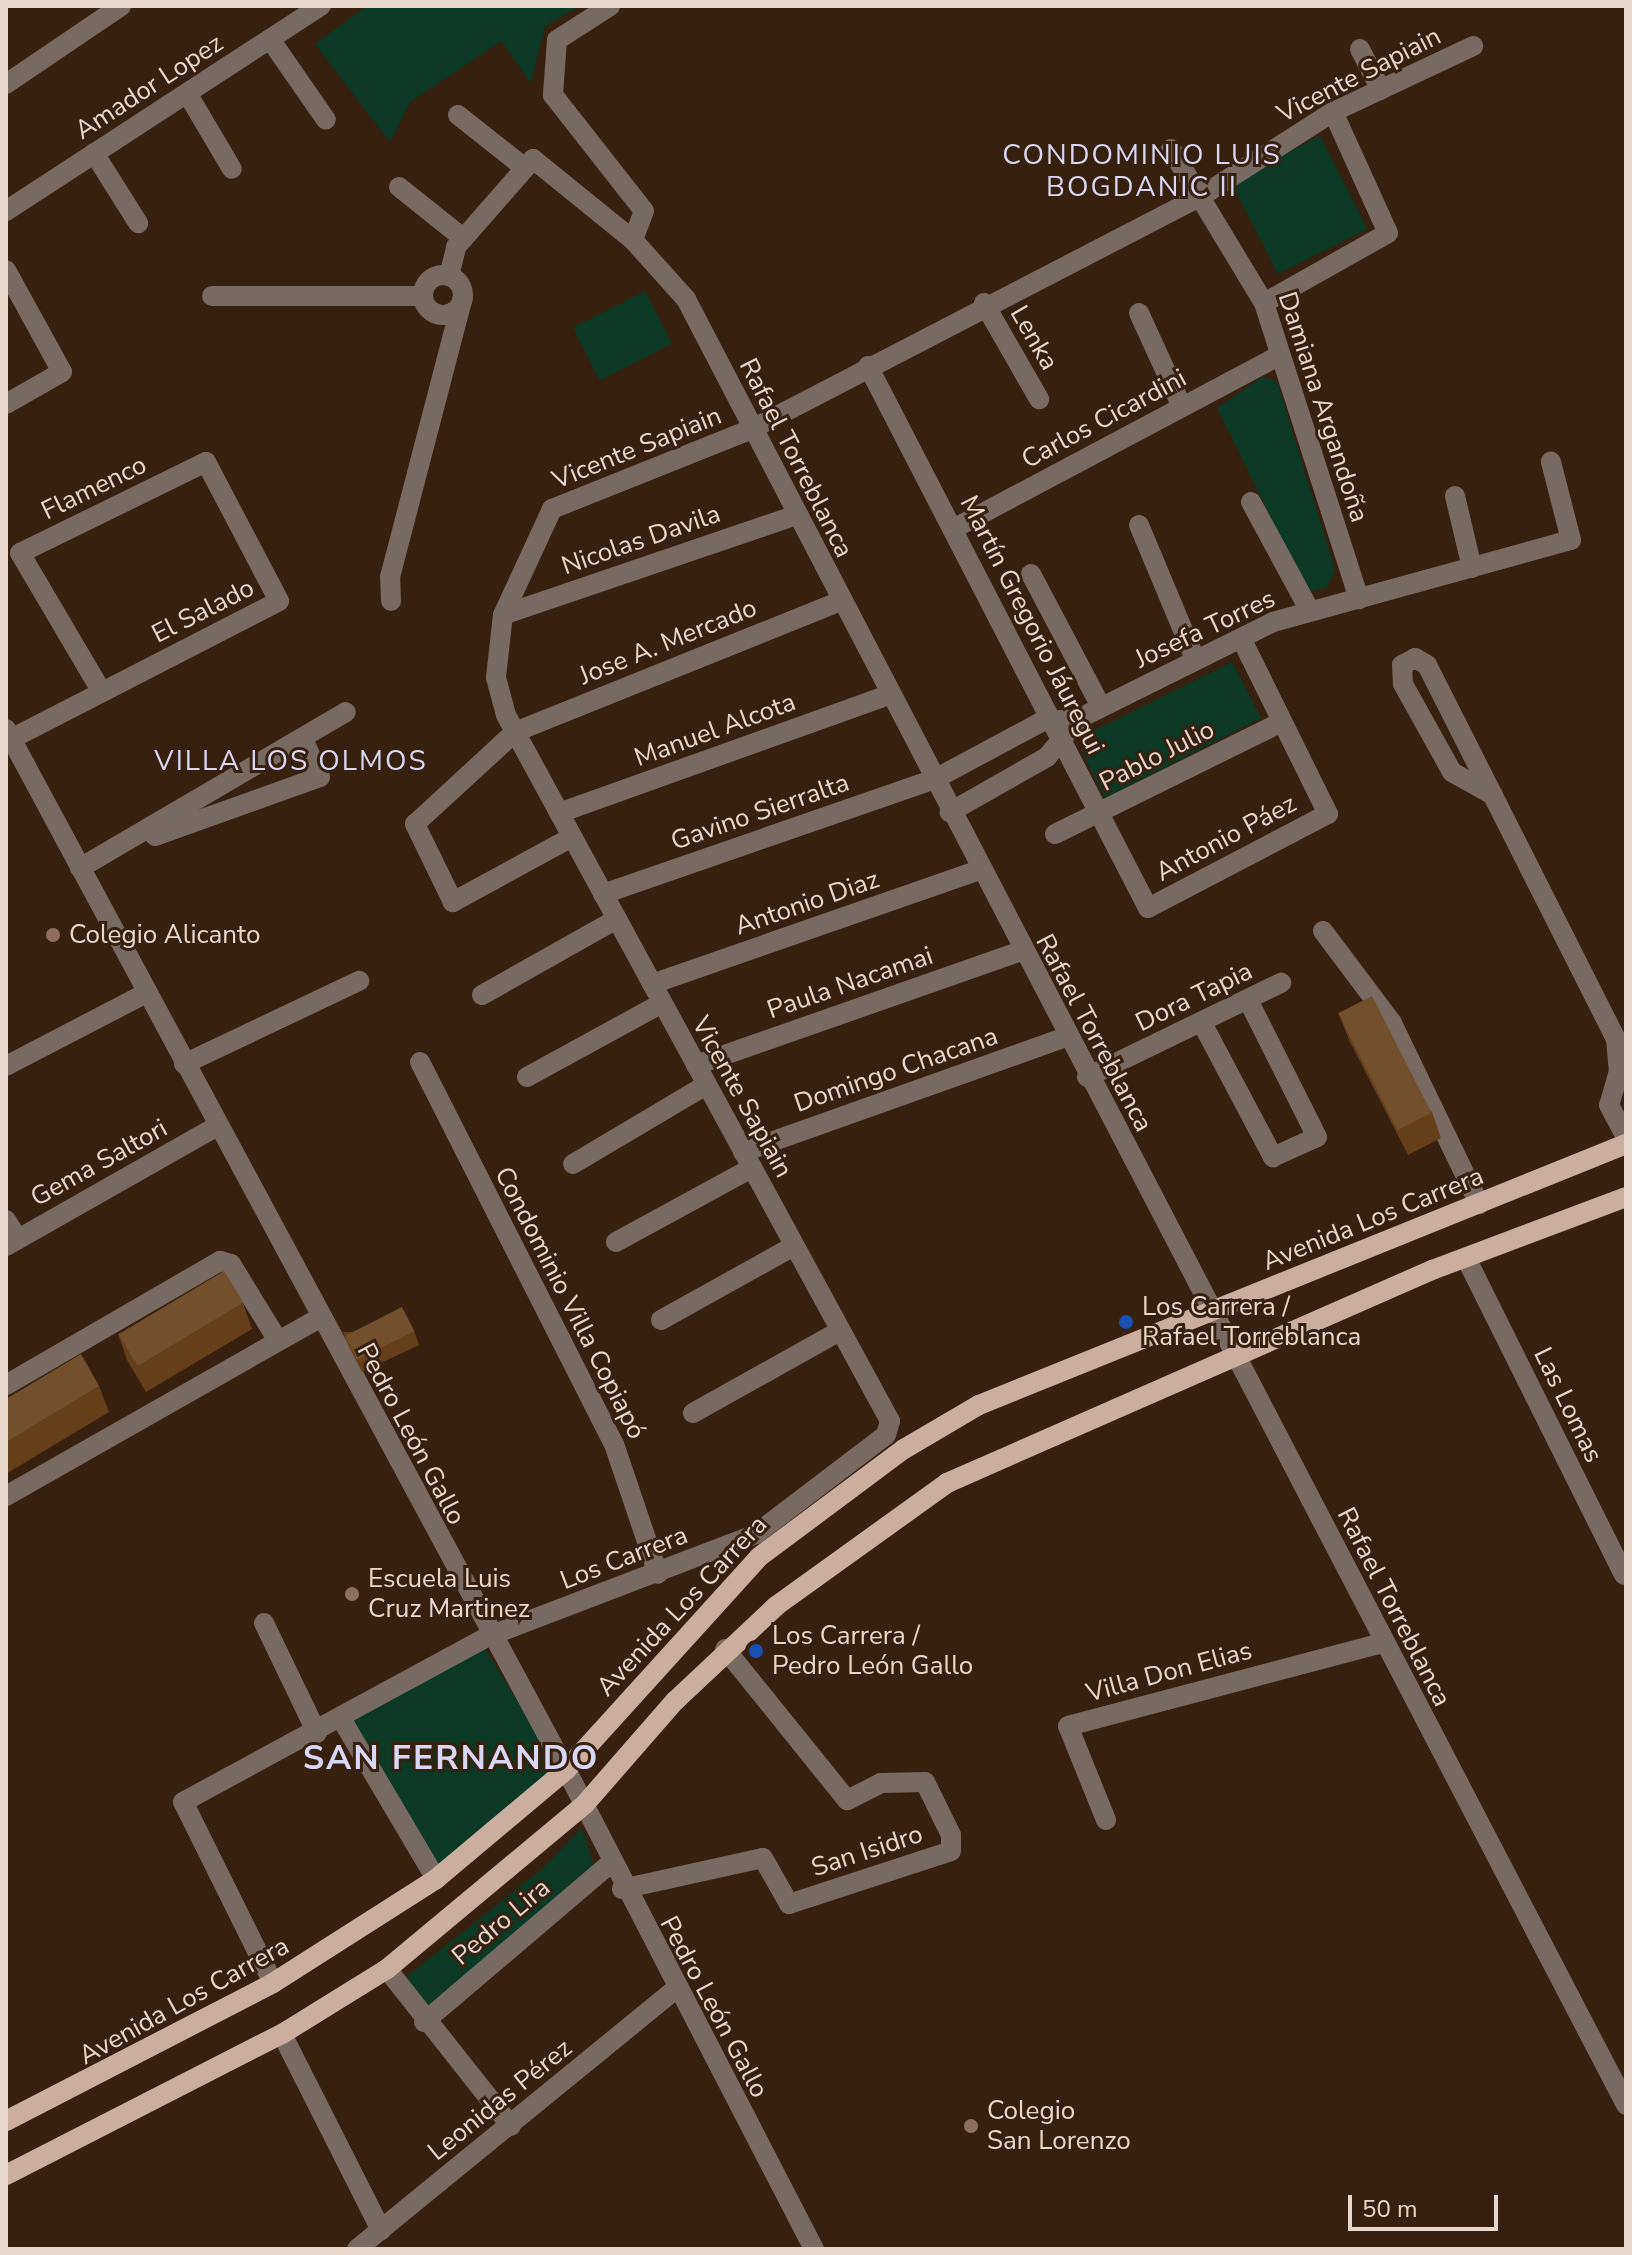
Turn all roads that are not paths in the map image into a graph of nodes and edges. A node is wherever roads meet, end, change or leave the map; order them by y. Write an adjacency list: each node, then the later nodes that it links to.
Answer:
1 (121, 6): 7 (street)
2 (321, 6): 4 (street, Amador Lopez)
3 (610, 6): 22 (street)
4 (270, 39): 9 (street, Amador Lopez); 12 (street)
5 (1473, 46): 8 (street, Vicente Sapiain)
6 (1360, 49): 8 (street)
7 (6, 84)
8 (1381, 90): 10 (street, Vicente Sapiain)
9 (187, 93): 14 (street, Amador Lopez); 16 (street)
10 (1333, 112): 18 (street, Vicente Sapiain); 29 (street)
11 (458, 115): 15 (street)
12 (326, 120)
13 (1171, 149): 18 (street)
14 (94, 153): 19 (street, Amador Lopez); 20 (street)
15 (521, 165): 21 (street); 22 (street, Rafael Torreblanca)
16 (232, 169)
17 (399, 187): 21 (street)
18 (1203, 195): 28 (street, Vicente Sapiain); 29 (street, Damiana Argandoña)
19 (6, 211)
20 (138, 223)
21 (463, 238): 24 (street)
22 (633, 240): 36 (street, Rafael Torreblanca)
23 (6, 270): 34 (street)
24 (449, 276): 26 (street); 27 (street)
25 (212, 296): 26 (street)
26 (423, 296): 27 (street)
27 (463, 297): 47 (street)
28 (984, 303): 32 (street, Vicente Sapiain); 33 (street, Lenka)
29 (1264, 303): 31 (street, Damiana Argandoña)
30 (1139, 313): 35 (street)
31 (1280, 355): 35 (street, Carlos Cicardini); 46 (street, Damiana Argandoña)
32 (868, 366): 36 (street, Vicente Sapiain); 43 (street, Martín Gregorio Jáuregui)
33 (1039, 399)
34 (6, 404)
35 (1182, 407): 43 (street, Carlos Cicardini)
36 (752, 429): 41 (street, Rafael Torreblanca); 50 (street, Vicente Sapiain)
37 (206, 462): 53 (street, El Salado); 53 (street, Flamenco)
38 (1551, 462): 44 (street, Josefa Torres)
39 (1455, 496): 44 (street)
40 (1251, 502): 49 (street)
41 (796, 515): 48 (street, Rafael Torreblanca); 50 (street, Nicolas Davila)
42 (1139, 525): 52 (street)
43 (953, 529): 58 (street, Martín Gregorio Jáuregui)
44 (1472, 568): 46 (street, Josefa Torres)
45 (1031, 574): 55 (street)
46 (1359, 599): 49 (street, Josefa Torres)
47 (391, 601)
48 (841, 601): 54 (street, Rafael Torreblanca); 59 (street, Jose A. Mercado)
49 (1310, 611): 51 (street, Josefa Torres)
50 (503, 615): 59 (street, Vicente Sapiain)
51 (1241, 638): 52 (street, Josefa Torres); 57 (street)
52 (1196, 661): 55 (street, Josefa Torres)
53 (102, 692): 60 (street, El Salado)
54 (889, 695): 62 (street, Rafael Torreblanca); 65 (street, Manuel Alcota)
55 (1101, 707): 58 (street, Josefa Torres)
56 (346, 712): 61 (street)
57 (1282, 722): 66 (street, Pablo Julio); 73 (street, Antonio Páez)
58 (1057, 730): 62 (street, Josefa Torres); 64 (street, Josefa Torres); 66 (street, Martín Gregorio Jáuregui)
59 (515, 732): 65 (street, Vicente Sapiain); 68 (street)
60 (9, 734): 70 (street, Pedro León Gallo)
61 (303, 739): 69 (street); 69 (street)
62 (933, 780): 64 (street, Rafael Torreblanca); 72 (street, Gavino Sierralta)
63 (1493, 795): 63 (street); 94 (street)
64 (950, 812): 71 (street, Rafael Torreblanca)
65 (559, 813): 68 (street, Vicente Sapiain)
66 (1100, 814): 67 (street, Pablo Julio); 73 (street, Martín Gregorio Jáuregui)
67 (1055, 834)
68 (572, 837): 72 (street, Vicente Sapiain)
69 (108, 853): 70 (street)
70 (80, 868): 80 (street, Pedro León Gallo)
71 (979, 870): 76 (street, Rafael Torreblanca); 79 (street, Antonio Diaz)
72 (603, 894): 74 (street, Vicente Sapiain)
73 (1148, 908)
74 (617, 919): 79 (street, Vicente Sapiain); 81 (street)
75 (1323, 931): 99 (street)
76 (1021, 951): 85 (street, Rafael Torreblanca); 88 (street, Paula Nacamai)
77 (359, 981): 87 (street)
78 (1281, 983): 82 (street, Dora Tapia)
79 (652, 984): 83 (street, Vicente Sapiain)
80 (146, 993): 87 (street, Pedro León Gallo); 89 (street)
81 (482, 995)
82 (1248, 1000): 84 (street, Dora Tapia); 84 (street)
83 (662, 1003): 88 (street, Vicente Sapiain); 90 (street)
84 (1202, 1023): 91 (street, Dora Tapia)
85 (1066, 1037): 91 (street, Rafael Torreblanca); 96 (street, Domingo Chacana)
86 (420, 1062): 115 (street, Condominio Villa Copiapó)
87 (184, 1064): 93 (street, Pedro León Gallo)
88 (696, 1065): 92 (street, Vicente Sapiain)
89 (6, 1066)
90 (527, 1077)
91 (1087, 1077): 105 (street, Rafael Torreblanca)
92 (706, 1085): 96 (street, Vicente Sapiain); 97 (street)
93 (217, 1126): 101 (street, Gema Saltori); 106 (street, Pedro León Gallo)
94 (1626, 1137)
95 (1626, 1144): 99 (main road, Avenida Los Carrera)
96 (748, 1160): 102 (street, Domingo Chacana); 103 (street, Vicente Sapiain)
97 (573, 1164)
98 (1626, 1197): 104 (main road)
99 (1479, 1204): 105 (main road, Avenida Los Carrera)
100 (6, 1220): 101 (street)
101 (12, 1242)
102 (616, 1242)
103 (794, 1246): 107 (street); 108 (street, Vicente Sapiain)
104 (1466, 1258): 110 (main road); 116 (street, Las Lomas)
105 (1213, 1313): 110 (street, Rafael Torreblanca); 123 (main road, Avenida Los Carrera)
106 (319, 1318): 109 (street); 118 (street, Pedro León Gallo)
107 (661, 1320)
108 (840, 1331): 112 (street); 113 (street, Vicente Sapiain)
109 (277, 1339): 111 (street); 114 (street)
110 (1234, 1356): 119 (street, Rafael Torreblanca); 120 (main road)
111 (6, 1385)
112 (693, 1413)
113 (890, 1421): 115 (street, Los Carrera)
114 (6, 1496)
115 (658, 1574): 118 (street, Los Carrera)
116 (1624, 1575)
117 (264, 1623): 122 (street)
118 (489, 1636): 121 (street, Los Carrera); 123 (street, Pedro León Gallo)
119 (1382, 1643): 125 (street, Villa Don Elias); 134 (street, Rafael Torreblanca)
120 (725, 1649): 124 (main road); 128 (street, San Isidro)
121 (342, 1720): 122 (street, Los Carrera); 127 (street)
122 (317, 1733): 130 (street, Los Carrera)
123 (566, 1770): 124 (street, Pedro León Gallo); 127 (main road, Avenida Los Carrera)
124 (585, 1804): 126 (street, Pedro León Gallo); 129 (main road)
125 (1106, 1820)
126 (612, 1862): 128 (street, Pedro León Gallo); 132 (street, Pedro Lira)
127 (436, 1879): 130 (main road, Avenida Los Carrera)
128 (622, 1889): 131 (street, Pedro León Gallo)
129 (387, 1969): 132 (street); 133 (main road)
130 (273, 1983): 135 (main road, Avenida Los Carrera)
131 (676, 1989): 136 (street, Leonidas Pérez); 140 (street, Pedro León Gallo)
132 (424, 2022): 136 (street)
133 (282, 2034): 137 (main road); 138 (street)
134 (1626, 2105)
135 (6, 2121)
136 (511, 2126): 138 (street, Leonidas Pérez)
137 (6, 2175)
138 (381, 2230): 139 (street, Leonidas Pérez)
139 (357, 2249)
140 (814, 2249)

